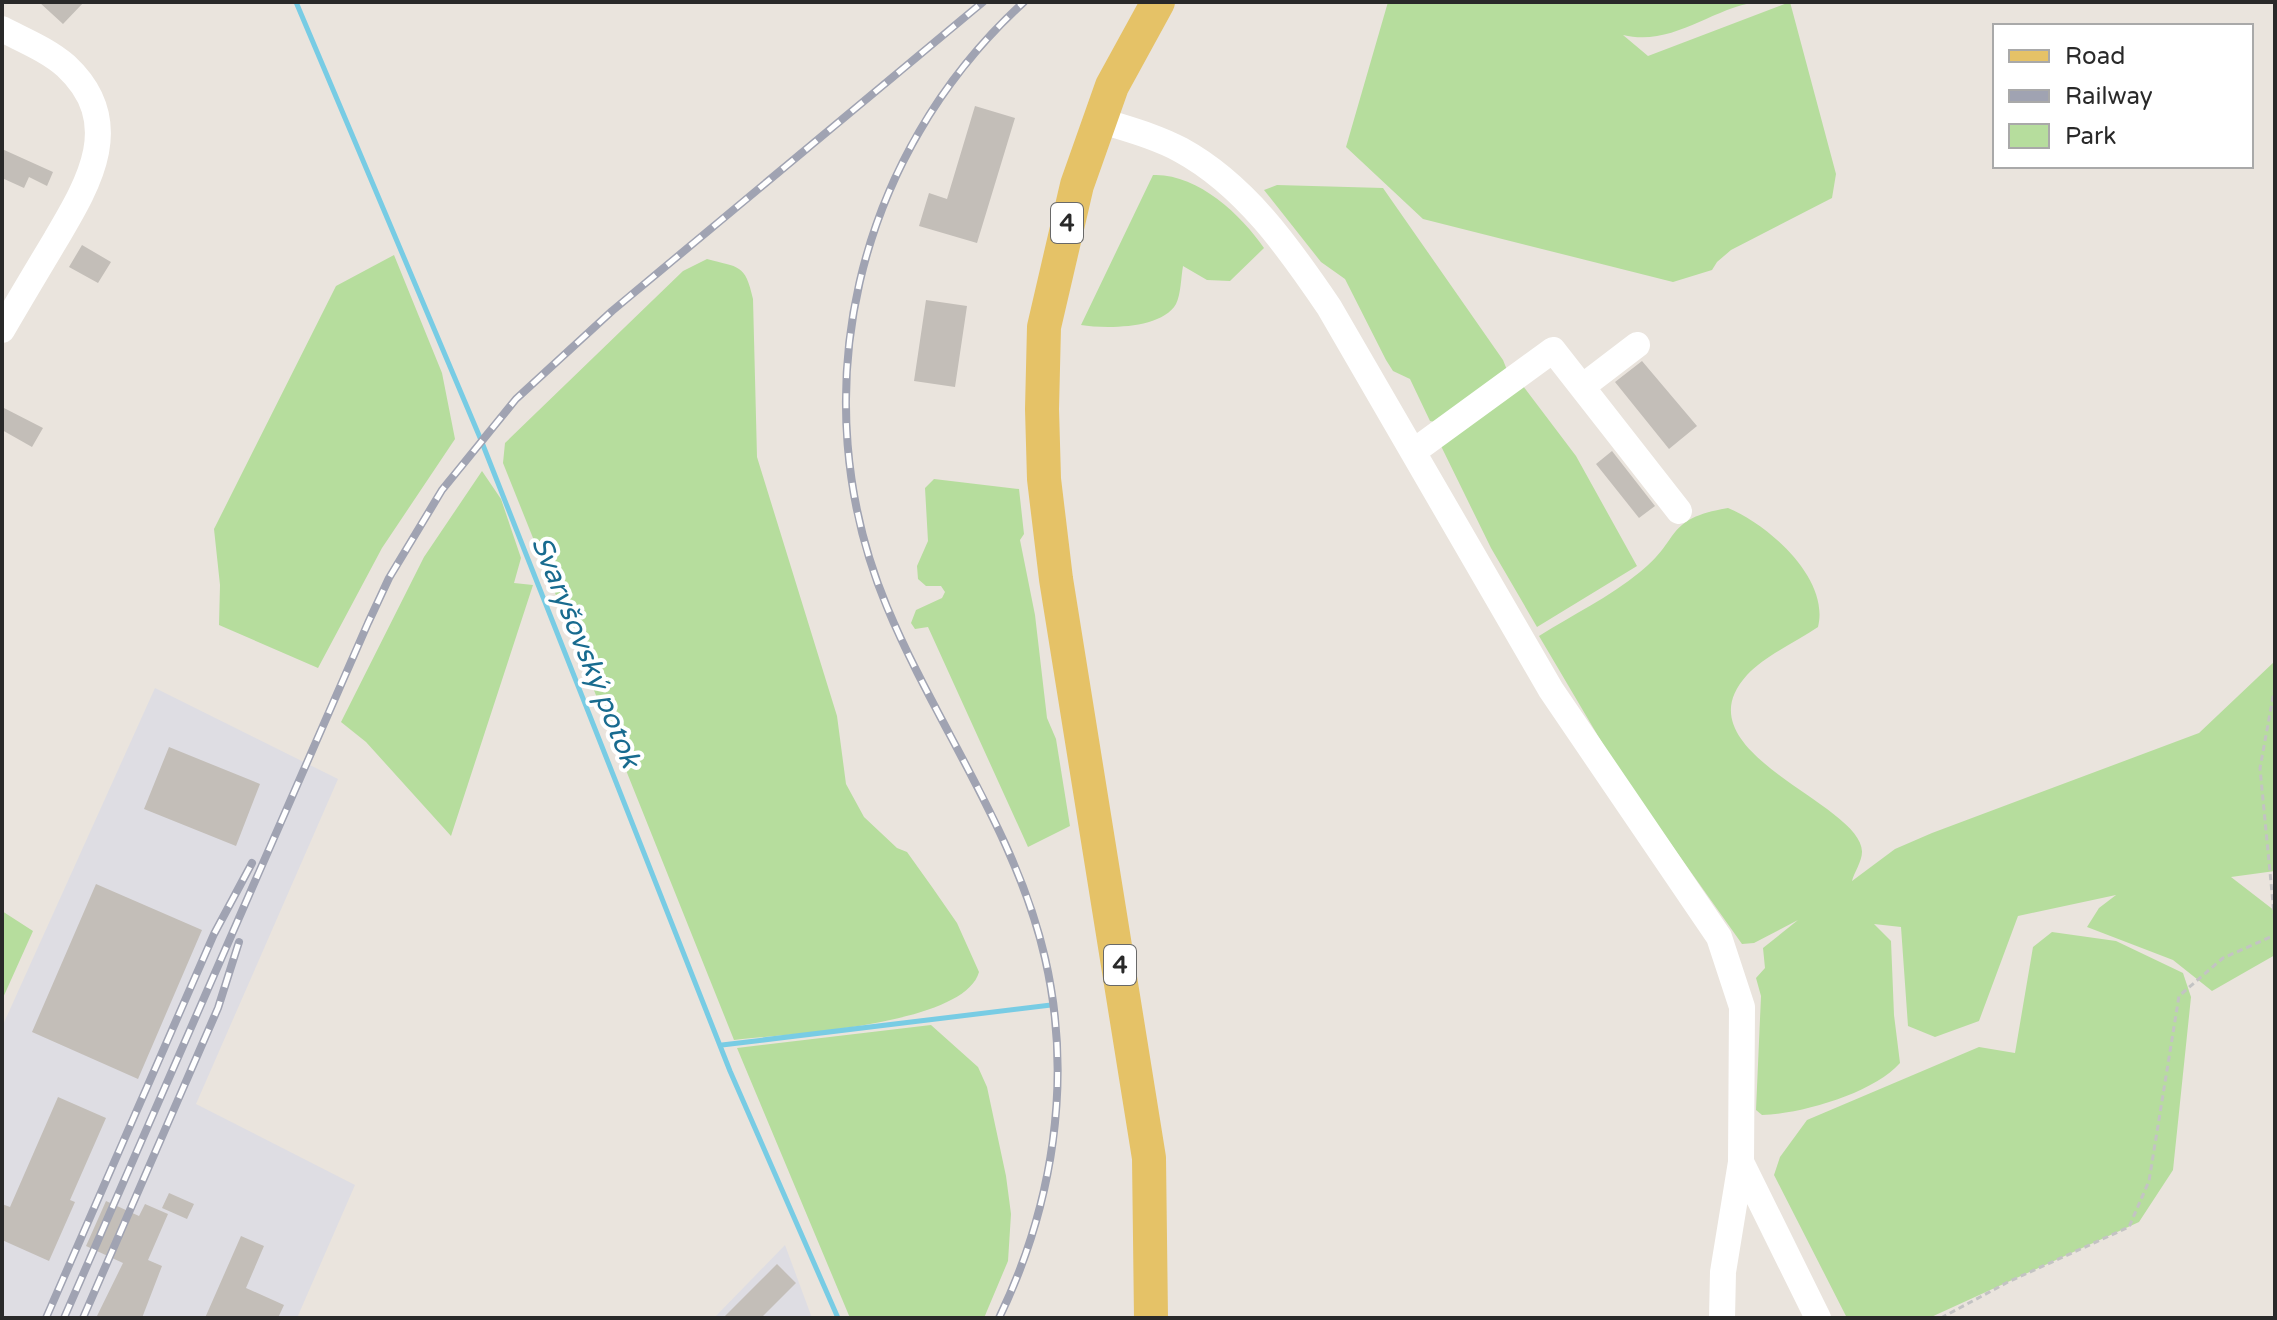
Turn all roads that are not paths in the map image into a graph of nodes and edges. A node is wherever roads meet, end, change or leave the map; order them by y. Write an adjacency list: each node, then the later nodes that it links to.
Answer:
1 (1158, 2): 3 (main road, 4)
2 (2, 29): 4 (street)
3 (1099, 120): 7 (street); 10 (main road, 4)
4 (2, 330)
5 (1637, 345): 6 (street)
6 (1582, 387): 7 (street); 8 (street)
7 (1413, 452): 9 (street)
8 (1679, 511)
9 (1741, 1162): 11 (street); 12 (street)
10 (1151, 1318)
11 (1722, 1318)
12 (1818, 1318)

